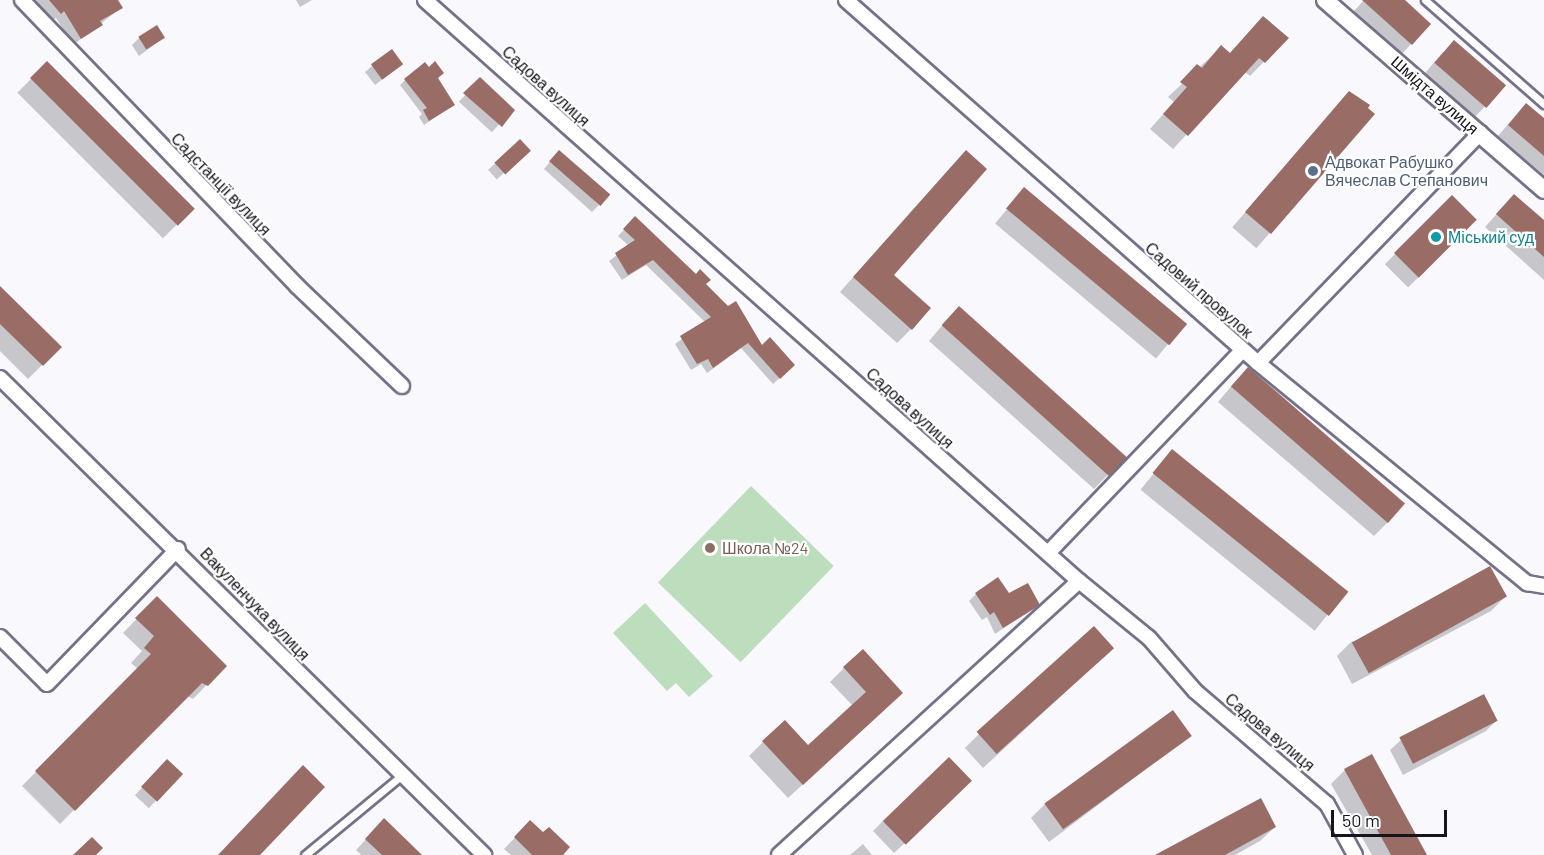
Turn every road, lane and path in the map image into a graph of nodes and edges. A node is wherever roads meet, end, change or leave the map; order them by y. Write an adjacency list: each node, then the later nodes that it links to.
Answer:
1 (22, 0): 12 (street, Садстанції вулиця)
2 (425, 0): 14 (street, Садова вулиця)
3 (846, 0): 9 (street, Садовий провулок)
4 (1325, 0): 7 (street, Шмідта вулиця)
5 (1425, 0): 6 (lane)
6 (1544, 104)
7 (1480, 133): 8 (street, Шмідта вулиця); 10 (street)
8 (1544, 190)
9 (1244, 350): 10 (street, Садовий провулок); 14 (street)
10 (1258, 363): 16 (street, Садовий провулок)
11 (0, 378): 13 (street, Вакуленчука вулиця)
12 (402, 386)
13 (178, 549): 17 (street); 18 (street, Вакуленчука вулиця)
14 (1048, 553): 15 (street, Садова вулиця)
15 (1079, 581): 21 (street); 22 (street, Садова вулиця)
16 (1544, 586)
17 (0, 637)
18 (402, 775): 19 (lane); 20 (street, Вакуленчука вулиця)
19 (305, 855)
20 (484, 855)
21 (778, 855)
22 (1355, 855)

